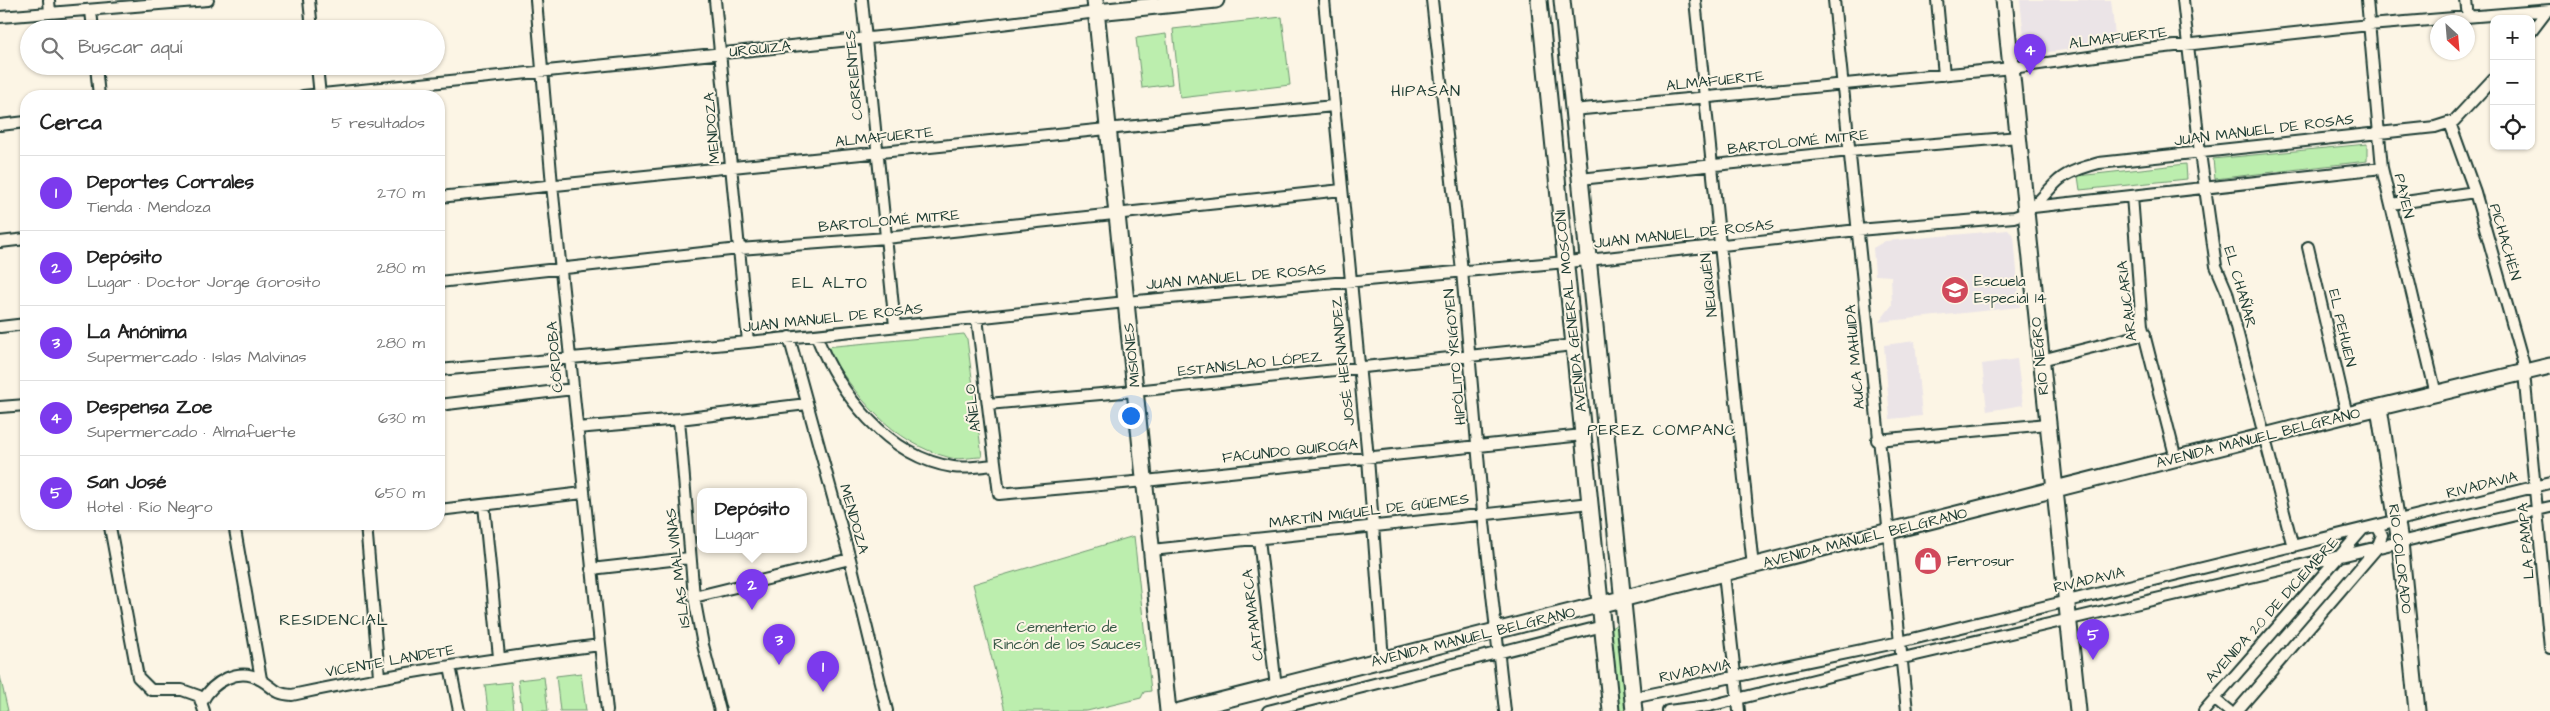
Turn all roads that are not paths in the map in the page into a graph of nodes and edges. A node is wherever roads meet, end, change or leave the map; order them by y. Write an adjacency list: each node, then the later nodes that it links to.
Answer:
1 (49, 0): 22 (street)
2 (202, 0): 21 (street)
3 (308, 0): 27 (street)
4 (536, 0): 35 (street, CÓRDOBA)
5 (715, 0): 33 (street, MENDOZA)
6 (862, 0): 31 (street, CORRIENTES)
7 (1216, 0): 19 (street, URQUIZA)
8 (1324, 0): 45 (street, JOSÉ HERNANDEZ)
9 (1432, 0): 79 (street, HIPÓLITO YRIGOYEN)
10 (1539, 0): 77 (street, AVENIDA GENERAL MOSCONI)
11 (1562, 0): 46 (street, AVENIDA GENERAL MOSCONI)
12 (1695, 0): 44 (street, NEUQUÉN)
13 (1834, 0): 39 (street, AUCA MAHUIDA)
14 (1937, 0): 38 (street)
15 (2004, 0): 34 (street, RÍO NEGRO)
16 (2183, 0): 32 (street, EL CHAÑAR)
17 (2367, 0): 29 (street, PAYEN)
18 (2466, 0): 23 (street)
19 (1096, 6): 31 (street, URQUIZA); 50 (street, MISIONES)
20 (2548, 10): 25 (street, ALMAFUERTE); 30 (street)
21 (91, 11): 22 (street); 26 (street)
22 (50, 13): 24 (street)
23 (2468, 15)
24 (0, 16)
25 (2475, 16)
26 (92, 20)
27 (311, 20)
28 (2430, 20): 29 (street, ALMAFUERTE)
29 (2369, 25): 32 (street, ALMAFUERTE); 51 (street, PAYEN)
30 (2535, 27)
31 (865, 38): 33 (street, URQUIZA); 55 (street, CORRIENTES)
32 (2188, 45): 34 (street, ALMAFUERTE); 54 (street, EL CHAÑAR)
33 (720, 53): 35 (street, URQUIZA); 58 (street, MENDOZA)
34 (2012, 68): 38 (street, ALMAFUERTE); 52 (street, RÍO NEGRO)
35 (541, 73): 43 (street, URQUIZA); 60 (street, CÓRDOBA)
36 (97, 75): 41 (street)
37 (318, 75): 42 (street)
38 (1944, 75): 39 (street, ALMAFUERTE)
39 (1842, 82): 44 (street, ALMAFUERTE); 53 (street, AUCA MAHUIDA)
40 (2490, 82): 47 (street)
41 (98, 90)
42 (319, 90)
43 (378, 90)
44 (1706, 98): 46 (street, ALMAFUERTE); 56 (street, NEUQUÉN)
45 (1333, 106): 50 (street, ALMAFUERTE); 62 (street, JOSÉ HERNANDEZ)
46 (1573, 110): 59 (street, AVENIDA GENERAL MOSCONI)
47 (2450, 122): 51 (street, JUAN MANUEL DE ROSAS); 63 (street, PICHACHÉN)
48 (20, 123): 49 (street)
49 (0, 125)
50 (1108, 128): 55 (street, ALMAFUERTE); 68 (street, MISIONES)
51 (2378, 132): 54 (street, JUAN MANUEL DE ROSAS); 57 (street, PAYEN)
52 (2019, 137): 53 (street, BARTOLOMÉ MITRE); 67 (street, RÍO NEGRO)
53 (1850, 151): 56 (street, BARTOLOMÉ MITRE); 69 (street, AUCA MAHUIDA)
54 (2200, 153): 61 (street, EL CHAÑAR); 67 (street, JUAN MANUEL DE ROSAS)
55 (876, 154): 58 (street, ALMAFUERTE); 70 (street, CORRIENTES)
56 (1713, 167): 59 (street, BARTOLOMÉ MITRE); 73 (street, NEUQUÉN)
57 (2382, 168): 61 (street, JUAN MANUEL DE ROSAS); 66 (street, PAYEN)
58 (731, 169): 60 (street, ALMAFUERTE); 75 (street, MENDOZA)
59 (1580, 179): 76 (street, AVENIDA GENERAL MOSCONI)
60 (552, 185): 64 (street, ALMAFUERTE); 78 (street, CÓRDOBA)
61 (2204, 187): 65 (street, JUAN MANUEL DE ROSAS); 113 (street, EL CHAÑAR)
62 (1342, 190): 68 (street, BARTOLOMÉ MITRE); 81 (street, JOSÉ HERNANDEZ)
63 (2475, 192): 66 (street); 98 (street, PICHACHÉN)
64 (445, 196)
65 (2132, 196): 67 (street, JUAN MANUEL DE ROSAS); 87 (street, ARAUCARIA)
66 (2391, 204): 101 (street, PAYEN)
67 (2029, 211): 69 (street, JUAN MANUEL DE ROSAS); 94 (street, RÍO NEGRO)
68 (1117, 215): 70 (street, BARTOLOMÉ MITRE); 82 (street, MISIONES)
69 (1858, 230): 73 (street, JUAN MANUEL DE ROSAS); 114 (street, AUCA MAHUIDA)
70 (886, 238): 75 (street, BARTOLOMÉ MITRE); 85 (street, CORRIENTES)
71 (20, 240): 72 (street)
72 (0, 242)
73 (1720, 246): 76 (street, JUAN MANUEL DE ROSAS); 147 (street, NEUQUÉN)
74 (2308, 247): 108 (street, EL PEHUEN)
75 (739, 249): 78 (street, BARTOLOMÉ MITRE); 90 (street, MENDOZA)
76 (1588, 260): 77 (street, JUAN MANUEL DE ROSAS); 151 (street, AVENIDA GENERAL MOSCONI)
77 (1566, 262): 79 (street, JUAN MANUEL DE ROSAS); 91 (street, AVENIDA GENERAL MOSCONI)
78 (562, 268): 80 (street, BARTOLOMÉ MITRE); 93 (street, CÓRDOBA)
79 (1462, 271): 81 (street, JUAN MANUEL DE ROSAS); 92 (street, HIPÓLITO YRIGOYEN)
80 (445, 281)
81 (1350, 282): 82 (street, JUAN MANUEL DE ROSAS); 96 (street, JOSÉ HERNANDEZ)
82 (1126, 302): 83 (street, JUAN MANUEL DE ROSAS); 100 (street, MISIONES)
83 (977, 318): 85 (street, JUAN MANUEL DE ROSAS); 104 (street, AÑELO)
84 (20, 325): 86 (street)
85 (895, 326): 88 (street, JUAN MANUEL DE ROSAS)
86 (0, 327)
87 (2145, 334): 94 (street); 117 (street, ARAUCARIA)
88 (816, 335): 89 (street, JUAN MANUEL DE ROSAS); 118 (street)
89 (789, 337): 90 (street, JUAN MANUEL DE ROSAS); 103 (street, MENDOZA)
90 (748, 342): 93 (street, JUAN MANUEL DE ROSAS)
91 (1574, 344): 92 (street, ESTANISLAO LÓPEZ); 112 (street, AVENIDA GENERAL MOSCONI)
92 (1470, 356): 96 (street, ESTANISLAO LÓPEZ); 115 (street, HIPÓLITO YRIGOYEN)
93 (571, 358): 97 (street, JUAN MANUEL DE ROSAS); 99 (street, CÓRDOBA)
94 (2041, 360): 110 (street, RÍO NEGRO)
95 (2550, 366): 98 (street, AVENIDA MANUEL BELGRANO)
96 (1359, 367): 100 (street, ESTANISLAO LÓPEZ); 116 (street, JOSÉ HERNANDEZ)
97 (445, 369)
98 (2525, 372): 101 (street, AVENIDA MANUEL BELGRANO); 121 (street, LA PAMPA)
99 (573, 389): 102 (street); 111 (street, CÓRDOBA)
100 (1135, 391): 104 (street, ESTANISLAO LÓPEZ); 119 (street, MISIONES)
101 (2436, 394): 107 (street, AVENIDA MANUEL BELGRANO)
102 (445, 404)
103 (807, 404): 109 (street); 146 (street, MENDOZA)
104 (988, 404): 118 (street, AÑELO)
105 (20, 405): 106 (street)
106 (0, 407)
107 (2379, 408): 108 (street, AVENIDA MANUEL BELGRANO); 131 (street, RÍO COLORADO)
108 (2347, 415): 113 (street, AVENIDA MANUEL BELGRANO)
109 (679, 420): 111 (street); 145 (street, ISLAS MALVINAS)
110 (2047, 424): 114 (street); 122 (street, RÍO NEGRO)
111 (576, 428): 123 (street, CÓRDOBA)
112 (1583, 435): 115 (street, FACUNDO QUIROGA); 125 (street, AVENIDA GENERAL MOSCONI)
113 (2265, 436): 117 (street, AVENIDA MANUEL BELGRANO); 141 (street, EL CHAÑAR)
114 (1878, 440): 138 (street, AUCA MAHUIDA)
115 (1478, 447): 116 (street, FACUNDO QUIROGA); 130 (street, HIPÓLITO YRIGOYEN)
116 (1368, 458): 119 (street, FACUNDO QUIROGA); 133 (street, JOSÉ HERNANDEZ)
117 (2176, 459): 122 (street, AVENIDA MANUEL BELGRANO)
118 (995, 465): 124 (street, AÑELO)
119 (1144, 482): 124 (street, FACUNDO QUIROGA); 143 (street, MISIONES)
120 (2550, 483): 121 (street, RIVADAVIA)
121 (2536, 486): 129 (street, LA PAMPA); 131 (street, RIVADAVIA)
122 (2056, 490): 138 (street, AVENIDA MANUEL BELGRANO); 152 (street, RÍO NEGRO)
123 (583, 493): 126 (street); 148 (street, CÓRDOBA)
124 (999, 494)
125 (1590, 503): 130 (street, MARTÍN MIGUEL DE GÜEMES); 153 (street, AVENIDA GENERAL MOSCONI)
126 (484, 505): 128 (street); 161 (street)
127 (2550, 507): 129 (street)
128 (445, 509)
129 (2538, 509): 140 (street); 159 (street, LA PAMPA)
130 (1483, 513): 133 (street, MARTÍN MIGUEL DE GÜEMES); 156 (street, HIPÓLITO YRIGOYEN)
131 (2397, 521): 132 (street, RIVADAVIA); 140 (street, RÍO COLORADO)
132 (2377, 526): 137 (street, RIVADAVIA); 142 (street)
133 (1373, 527): 139 (street, MARTÍN MIGUEL DE GÜEMES); 163 (street, JOSÉ HERNANDEZ)
134 (110, 530): 170 (street, VICENTE LANDETE)
135 (235, 530): 167 (street)
136 (367, 530): 165 (street)
137 (2363, 530): 141 (street, RIVADAVIA); 144 (street, AVENIDA 20 DE DICIEMBRE)
138 (1889, 532): 147 (street, AVENIDA MANUEL BELGRANO); 157 (street, AUCA MAHUIDA)
139 (1259, 539): 143 (street, MARTÍN MIGUEL DE GÜEMES); 169 (street, CATAMARCA)
140 (2400, 542): 142 (street); 191 (street, RÍO COLORADO)
141 (2293, 547): 152 (street, RIVADAVIA)
142 (2377, 548): 144 (street); 190 (street)
143 (1152, 550): 179 (street, MISIONES)
144 (2340, 557): 154 (street); 172 (street, AVENIDA 20 DE DICIEMBRE)
145 (689, 558): 148 (street); 150 (street, ISLAS MALVINAS)
146 (850, 558): 150 (street); 178 (street, MENDOZA)
147 (1753, 567): 149 (street, AVENIDA MANUEL BELGRANO)
148 (591, 569): 158 (street, CÓRDOBA)
149 (1724, 574): 151 (street, AVENIDA MANUEL BELGRANO); 166 (street)
150 (694, 597): 177 (street, ISLAS MALVINAS)
151 (1623, 600): 153 (street, AVENIDA MANUEL BELGRANO); 173 (street, AVENIDA GENERAL MOSCONI)
152 (2066, 600): 154 (street, RÍO NEGRO); 157 (street, RIVADAVIA)
153 (1600, 605): 155 (street, AVENIDA GENERAL MOSCONI); 156 (street, AVENIDA MANUEL BELGRANO)
154 (2068, 620): 162 (street); 187 (street, RÍO NEGRO)
155 (1603, 626): 160 (street); 183 (street, AVENIDA GENERAL MOSCONI)
156 (1498, 631): 160 (street, HIPÓLITO YRIGOYEN); 163 (street, AVENIDA MANUEL BELGRANO)
157 (1900, 642): 162 (street, AUCA MAHUIDA); 166 (street, RIVADAVIA)
158 (600, 645): 161 (street, VICENTE LANDETE); 176 (street, CÓRDOBA)
159 (2550, 648)
160 (1499, 652): 181 (street); 182 (street, HIPÓLITO YRIGOYEN)
161 (499, 657): 164 (street, VICENTE LANDETE)
162 (1902, 658): 171 (street); 186 (street, AUCA MAHUIDA)
163 (1383, 660): 169 (street, AVENIDA MANUEL BELGRANO)
164 (450, 666): 165 (street, VICENTE LANDETE); 175 (street)
165 (379, 676): 167 (street, VICENTE LANDETE)
166 (1735, 678): 171 (street); 173 (street, RIVADAVIA)
167 (261, 680): 168 (street, VICENTE LANDETE)
168 (219, 682): 170 (street, VICENTE LANDETE); 174 (street)
169 (1276, 687): 180 (street, AVENIDA MANUEL BELGRANO)
170 (182, 690): 174 (street)
171 (1738, 698): 184 (street); 185 (street)
172 (2214, 699): 188 (street, AVENIDA 20 DE DICIEMBRE); 189 (street)
173 (1633, 704)
174 (203, 707)
175 (459, 711)
176 (607, 711)
177 (720, 711)
178 (887, 711)
179 (1168, 711)
180 (1180, 711)
181 (1268, 711)
182 (1505, 711)
183 (1611, 711)
184 (1668, 711)
185 (1739, 711)
186 (1907, 711)
187 (2078, 711)
188 (2204, 711)
189 (2229, 711)
190 (2237, 711)
191 (2417, 711)

